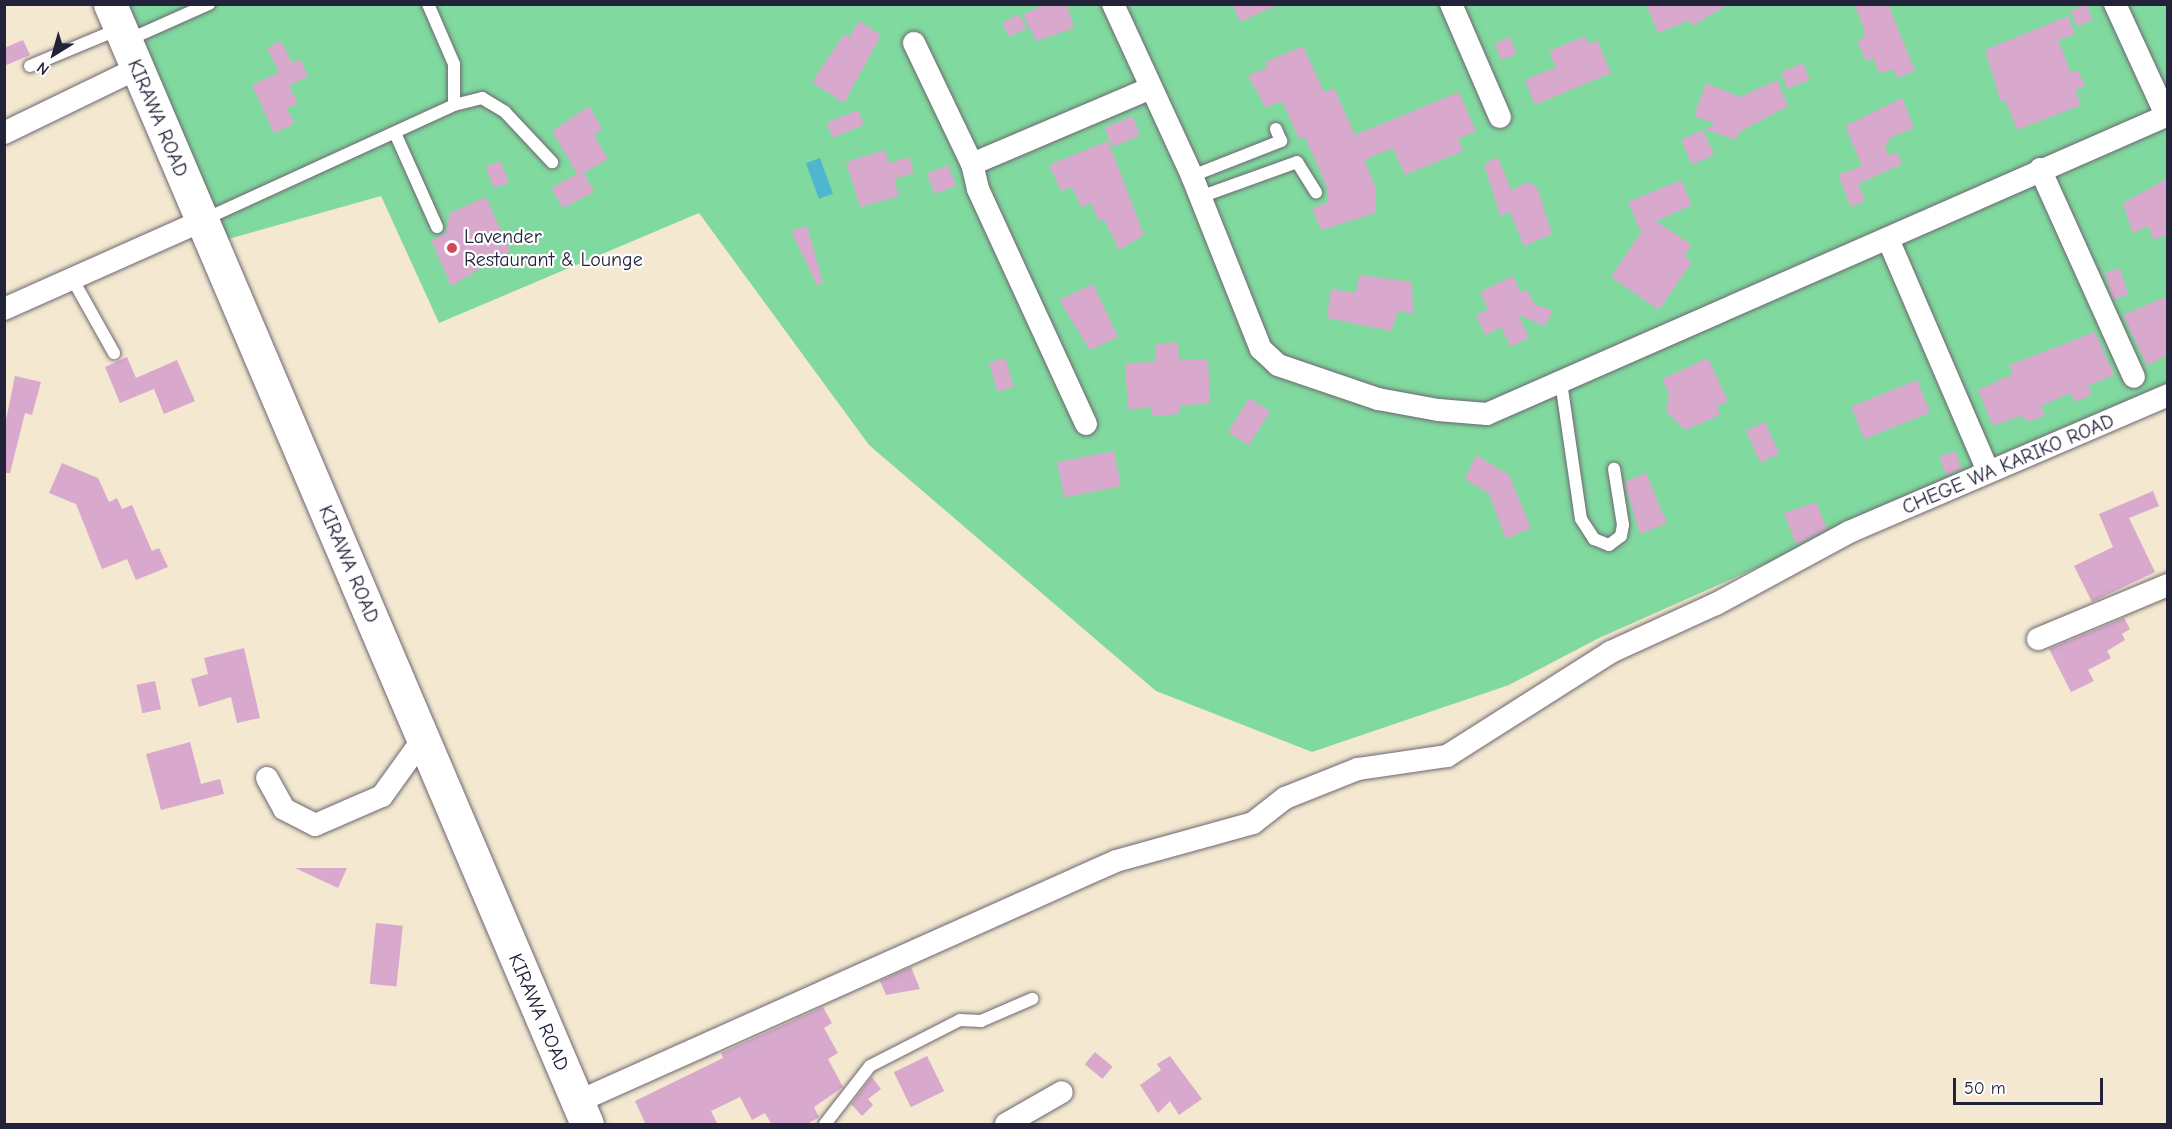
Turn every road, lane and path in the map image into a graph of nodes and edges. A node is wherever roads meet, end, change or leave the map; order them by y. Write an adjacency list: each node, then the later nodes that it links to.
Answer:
1 (209, 4): 6 (lane)
2 (428, 4): 10 (lane)
3 (1113, 4): 9 (street)
4 (1450, 4): 12 (street)
5 (2115, 4): 11 (street)
6 (123, 36): 8 (lane); 14 (street); 21 (main road, KIRAWA ROAD)
7 (914, 43): 17 (street)
8 (30, 66)
9 (1149, 89): 17 (street); 19 (street)
10 (454, 105): 15 (lane); 16 (lane)
11 (2167, 115): 18 (street)
12 (1500, 117)
13 (1276, 129): 19 (lane)
14 (4, 133)
15 (395, 133): 21 (lane); 22 (lane)
16 (552, 162)
17 (972, 164): 30 (street)
18 (2040, 169): 23 (street); 27 (street)
19 (1196, 186): 20 (lane); 28 (street)
20 (1316, 192)
21 (202, 221): 24 (street); 35 (main road, KIRAWA ROAD)
22 (436, 227)
23 (1888, 239): 28 (street); 31 (street)
24 (73, 280): 25 (street); 26 (lane)
25 (4, 309)
26 (114, 353)
27 (2134, 377)
28 (1561, 382): 32 (lane)
29 (2168, 395): 39 (street, CHEGE WA KARIKO ROAD)
30 (1086, 424)
31 (1984, 462)
32 (1614, 469)
33 (2168, 585): 34 (street)
34 (2038, 639)
35 (423, 739): 36 (street); 39 (main road, KIRAWA ROAD)
36 (267, 777)
37 (1032, 999): 40 (lane)
38 (1062, 1092): 41 (street)
39 (582, 1113)
40 (825, 1125)
41 (1006, 1125)

